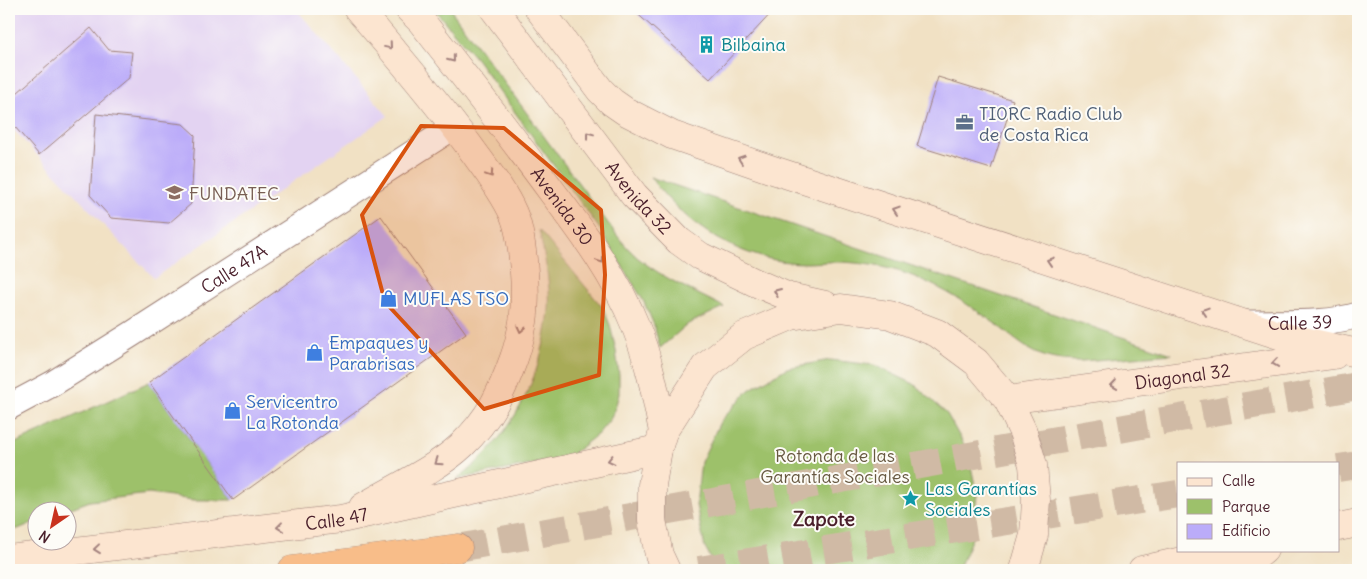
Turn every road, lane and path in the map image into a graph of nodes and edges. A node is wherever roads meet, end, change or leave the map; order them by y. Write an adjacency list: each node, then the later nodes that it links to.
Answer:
1 (358, 9): 5 (main road, one-way to 5)
2 (409, 9): 12 (main road, Avenida 30, one-way to 12)
3 (494, 9): 6 (main road, Avenida 32, one-way to 3)
4 (538, 9): 8 (main road, one-way to 4)
5 (455, 126): 11 (street, Calle 47A); 13 (main road, one-way to 13)
6 (841, 308): 10 (main road); 12 (main road)
7 (1358, 315): 8 (street, Calle 39)
8 (1241, 323): 9 (main road)
9 (1355, 352): 10 (main road, Diagonal 32, one-way to 10)
10 (1008, 400): 22 (main road)
11 (9, 407)
12 (661, 440): 13 (main road, Calle 47, one-way to 13); 21 (main road)
13 (342, 519): 19 (main road, Calle 47, one-way to 19)
14 (1358, 523): 15 (main road)
15 (1340, 527)
16 (458, 548): 20 (highway)
17 (1222, 552): 23 (main road)
18 (1262, 552): 24 (main road)
19 (9, 559)
20 (292, 570)
21 (666, 570)
22 (1024, 570)
23 (1142, 570)
24 (1240, 570)

